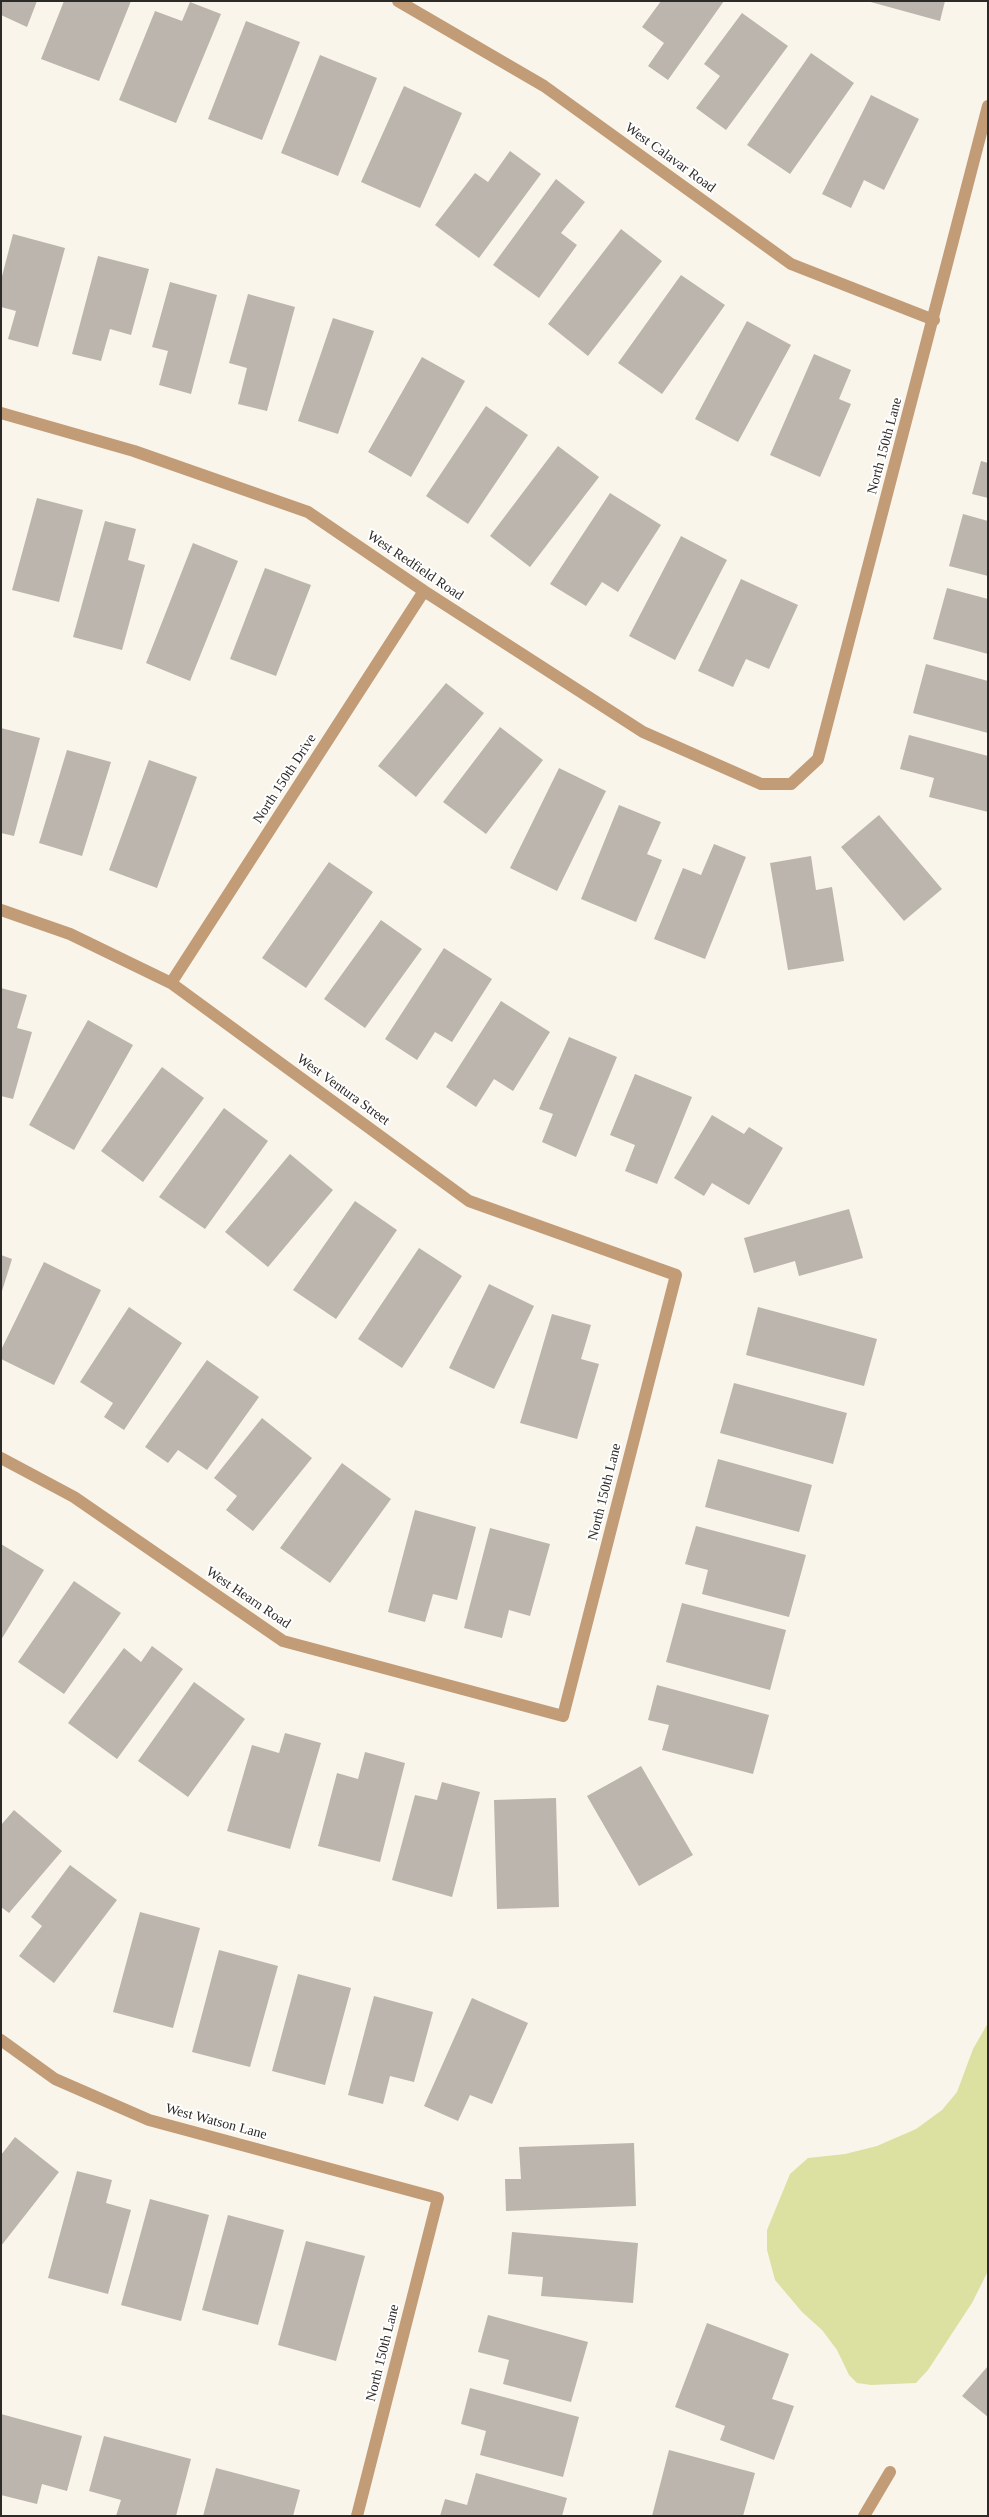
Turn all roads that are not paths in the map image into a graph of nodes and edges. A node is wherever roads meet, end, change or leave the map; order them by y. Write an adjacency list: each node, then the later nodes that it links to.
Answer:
1 (398, 1): 3 (street, West Calavar Road)
2 (988, 106): 3 (street, North 150th Lane)
3 (934, 320): 6 (street, North 150th Lane)
4 (1, 413): 5 (street, West Redfield Road)
5 (424, 591): 6 (street, West Redfield Road); 8 (street, North 150th Drive)
6 (791, 784)
7 (1, 910): 8 (street, West Ventura Street)
8 (171, 983): 9 (street, West Ventura Street)
9 (676, 1275): 11 (street, North 150th Lane)
10 (1, 1458): 11 (street, West Hearn Road)
11 (563, 1716)
12 (1, 2040): 13 (street, West Watson Lane)
13 (438, 2198): 15 (street, North 150th Lane)
14 (890, 2472): 16 (street)
15 (358, 2516)
16 (864, 2516)

